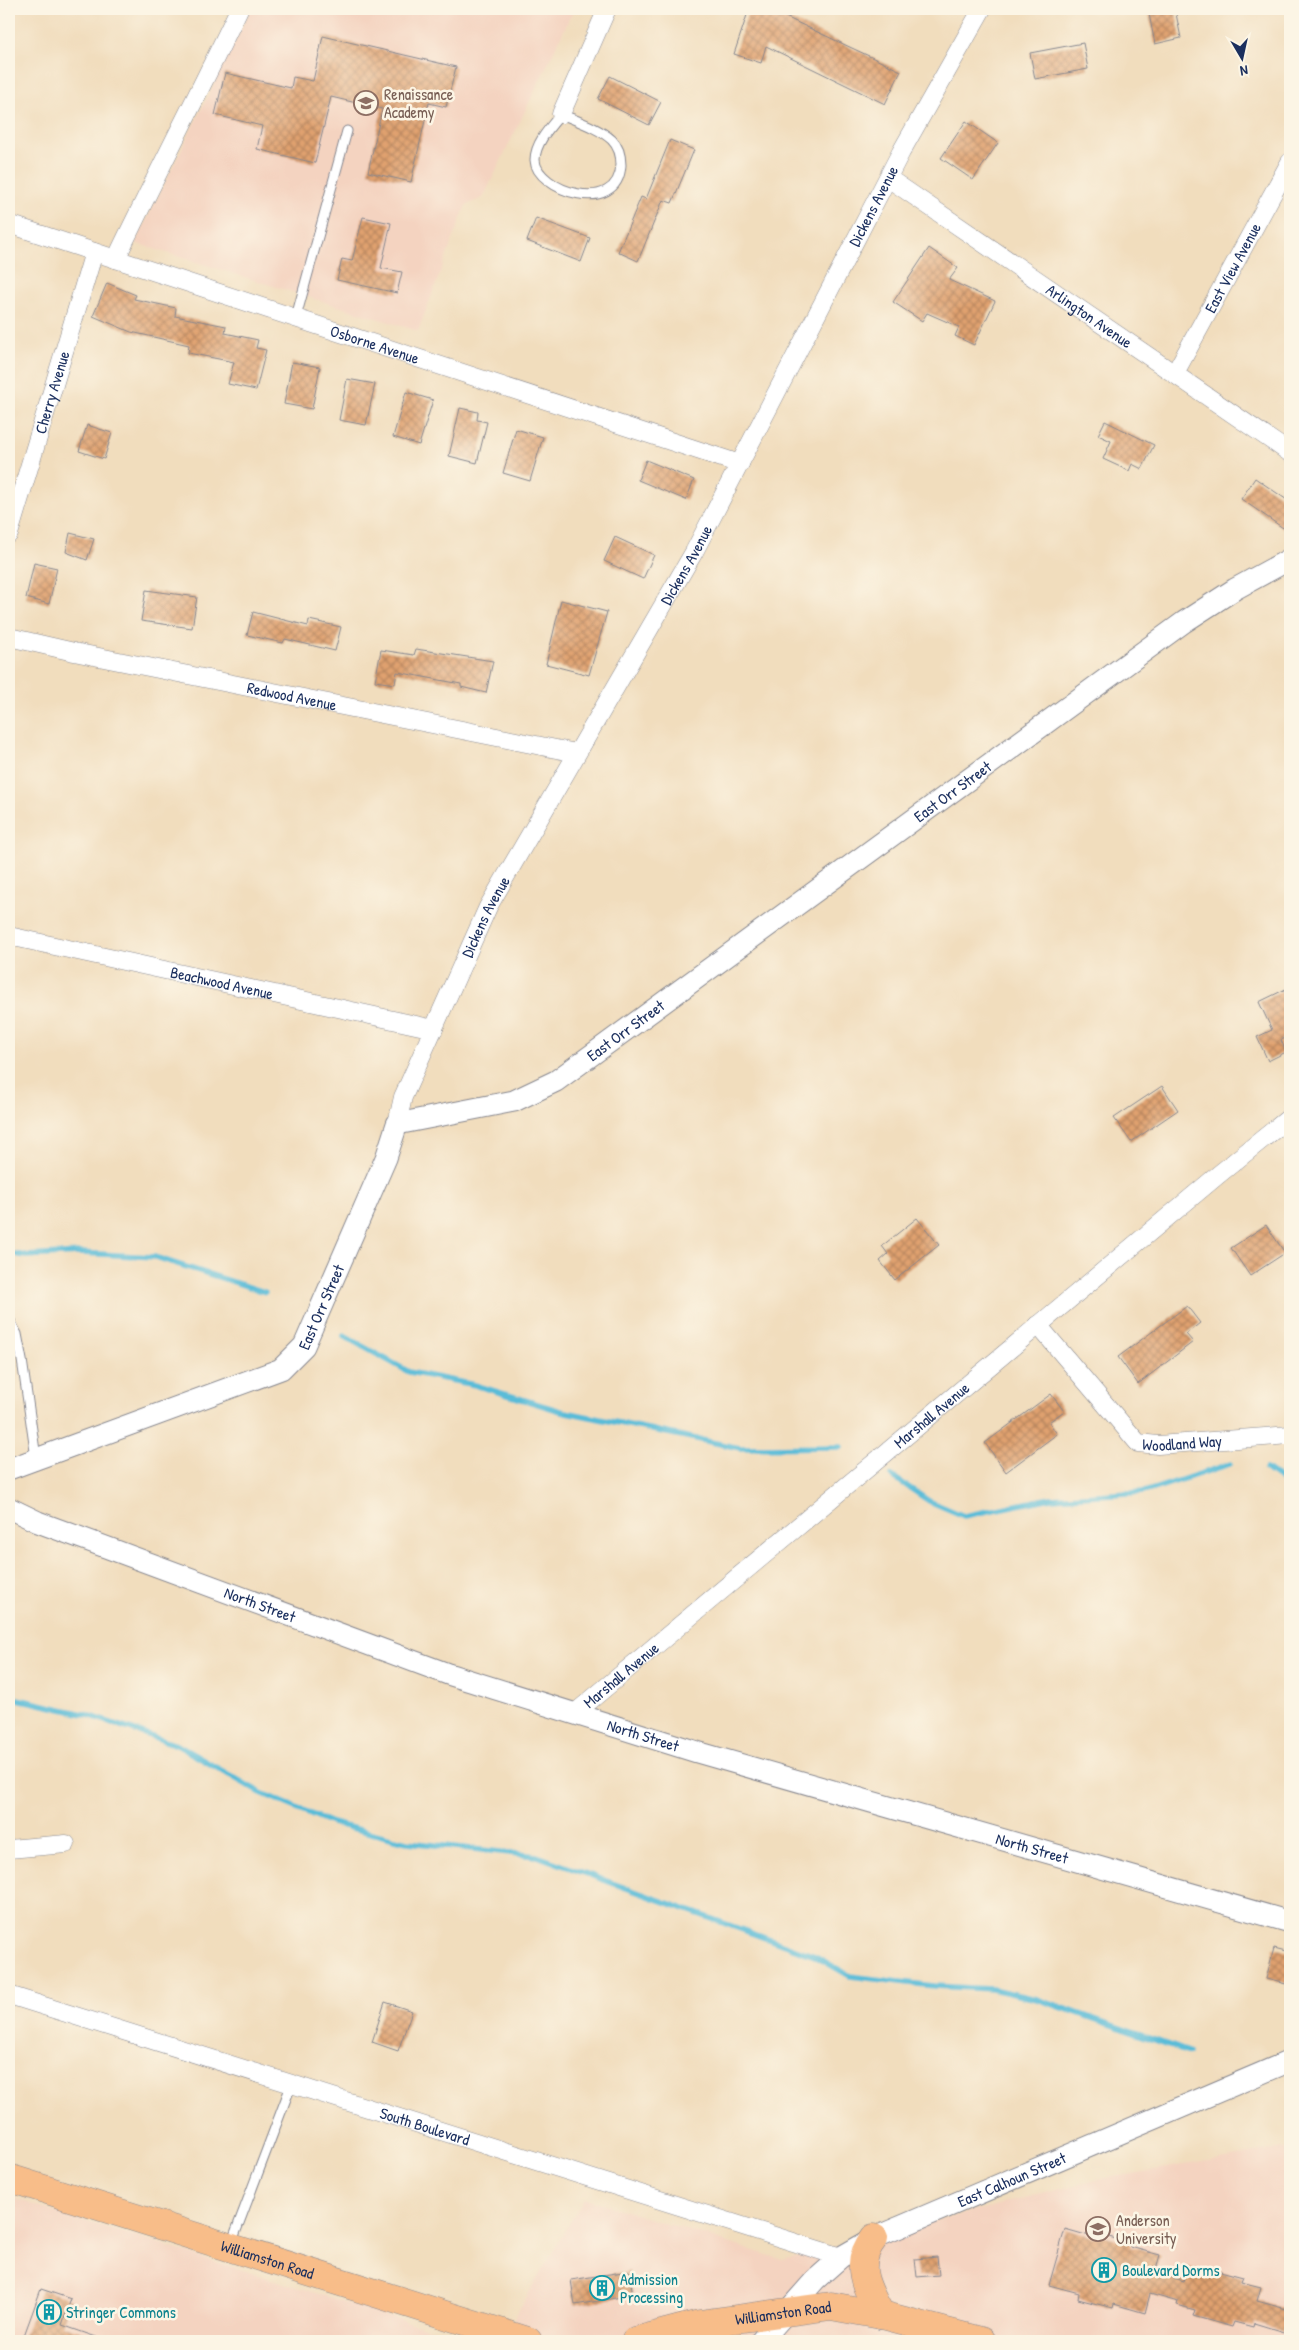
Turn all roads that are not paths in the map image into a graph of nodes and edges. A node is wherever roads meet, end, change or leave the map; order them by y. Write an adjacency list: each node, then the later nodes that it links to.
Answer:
1 (240, 9): 10 (street)
2 (607, 9): 4 (street)
3 (982, 9): 7 (street, Dickens Avenue)
4 (561, 114): 4 (lane)
5 (347, 131): 11 (lane)
6 (1290, 162): 12 (street, East View Avenue)
7 (888, 178): 12 (street, Arlington Avenue); 14 (street, Dickens Avenue)
8 (9, 224): 9 (street, Osborne Avenue)
9 (94, 252): 10 (street, Osborne Avenue); 15 (street, Cherry Avenue)
10 (116, 259): 11 (street, Osborne Avenue)
11 (296, 317): 14 (street, Osborne Avenue)
12 (1175, 373): 13 (street, Arlington Avenue)
13 (1290, 453)
14 (740, 464): 18 (street, Dickens Avenue)
15 (9, 534)
16 (1290, 559): 22 (street, East Orr Street)
17 (9, 637): 18 (street, Redwood Avenue)
18 (576, 752): 20 (street, Dickens Avenue)
19 (9, 936): 20 (street, Beachwood Avenue)
20 (434, 1029): 22 (street, Dickens Avenue)
21 (1290, 1117): 24 (street, Marshall Avenue)
22 (397, 1124): 26 (street, East Orr Street)
23 (9, 1319): 26 (lane)
24 (1038, 1325): 25 (street, Woodland Way); 29 (street, Marshall Avenue)
25 (1290, 1436)
26 (36, 1458): 27 (street, East Orr Street)
27 (9, 1469)
28 (9, 1508): 29 (street, North Street)
29 (574, 1714): 32 (street, North Street)
30 (66, 1844): 31 (street)
31 (9, 1849)
32 (1290, 1922)
33 (9, 1995): 35 (street, South Boulevard)
34 (1290, 2061): 37 (street, East Calhoun Street)
35 (292, 2083): 38 (lane); 39 (street, South Boulevard)
36 (9, 2178): 38 (main road, Williamston Road)
37 (874, 2238): 39 (street, East Calhoun Street); 41 (main road)
38 (230, 2248): 43 (main road, Williamston Road)
39 (841, 2257): 40 (street, East Calhoun Street)
40 (788, 2310): 41 (main road, Williamston Road); 42 (main road, Williamston Road); 45 (street, East Calhoun Street)
41 (882, 2315): 46 (main road, Williamston Road)
42 (644, 2339): 44 (main road)
43 (528, 2341)
44 (682, 2341)
45 (761, 2341)
46 (982, 2341)

